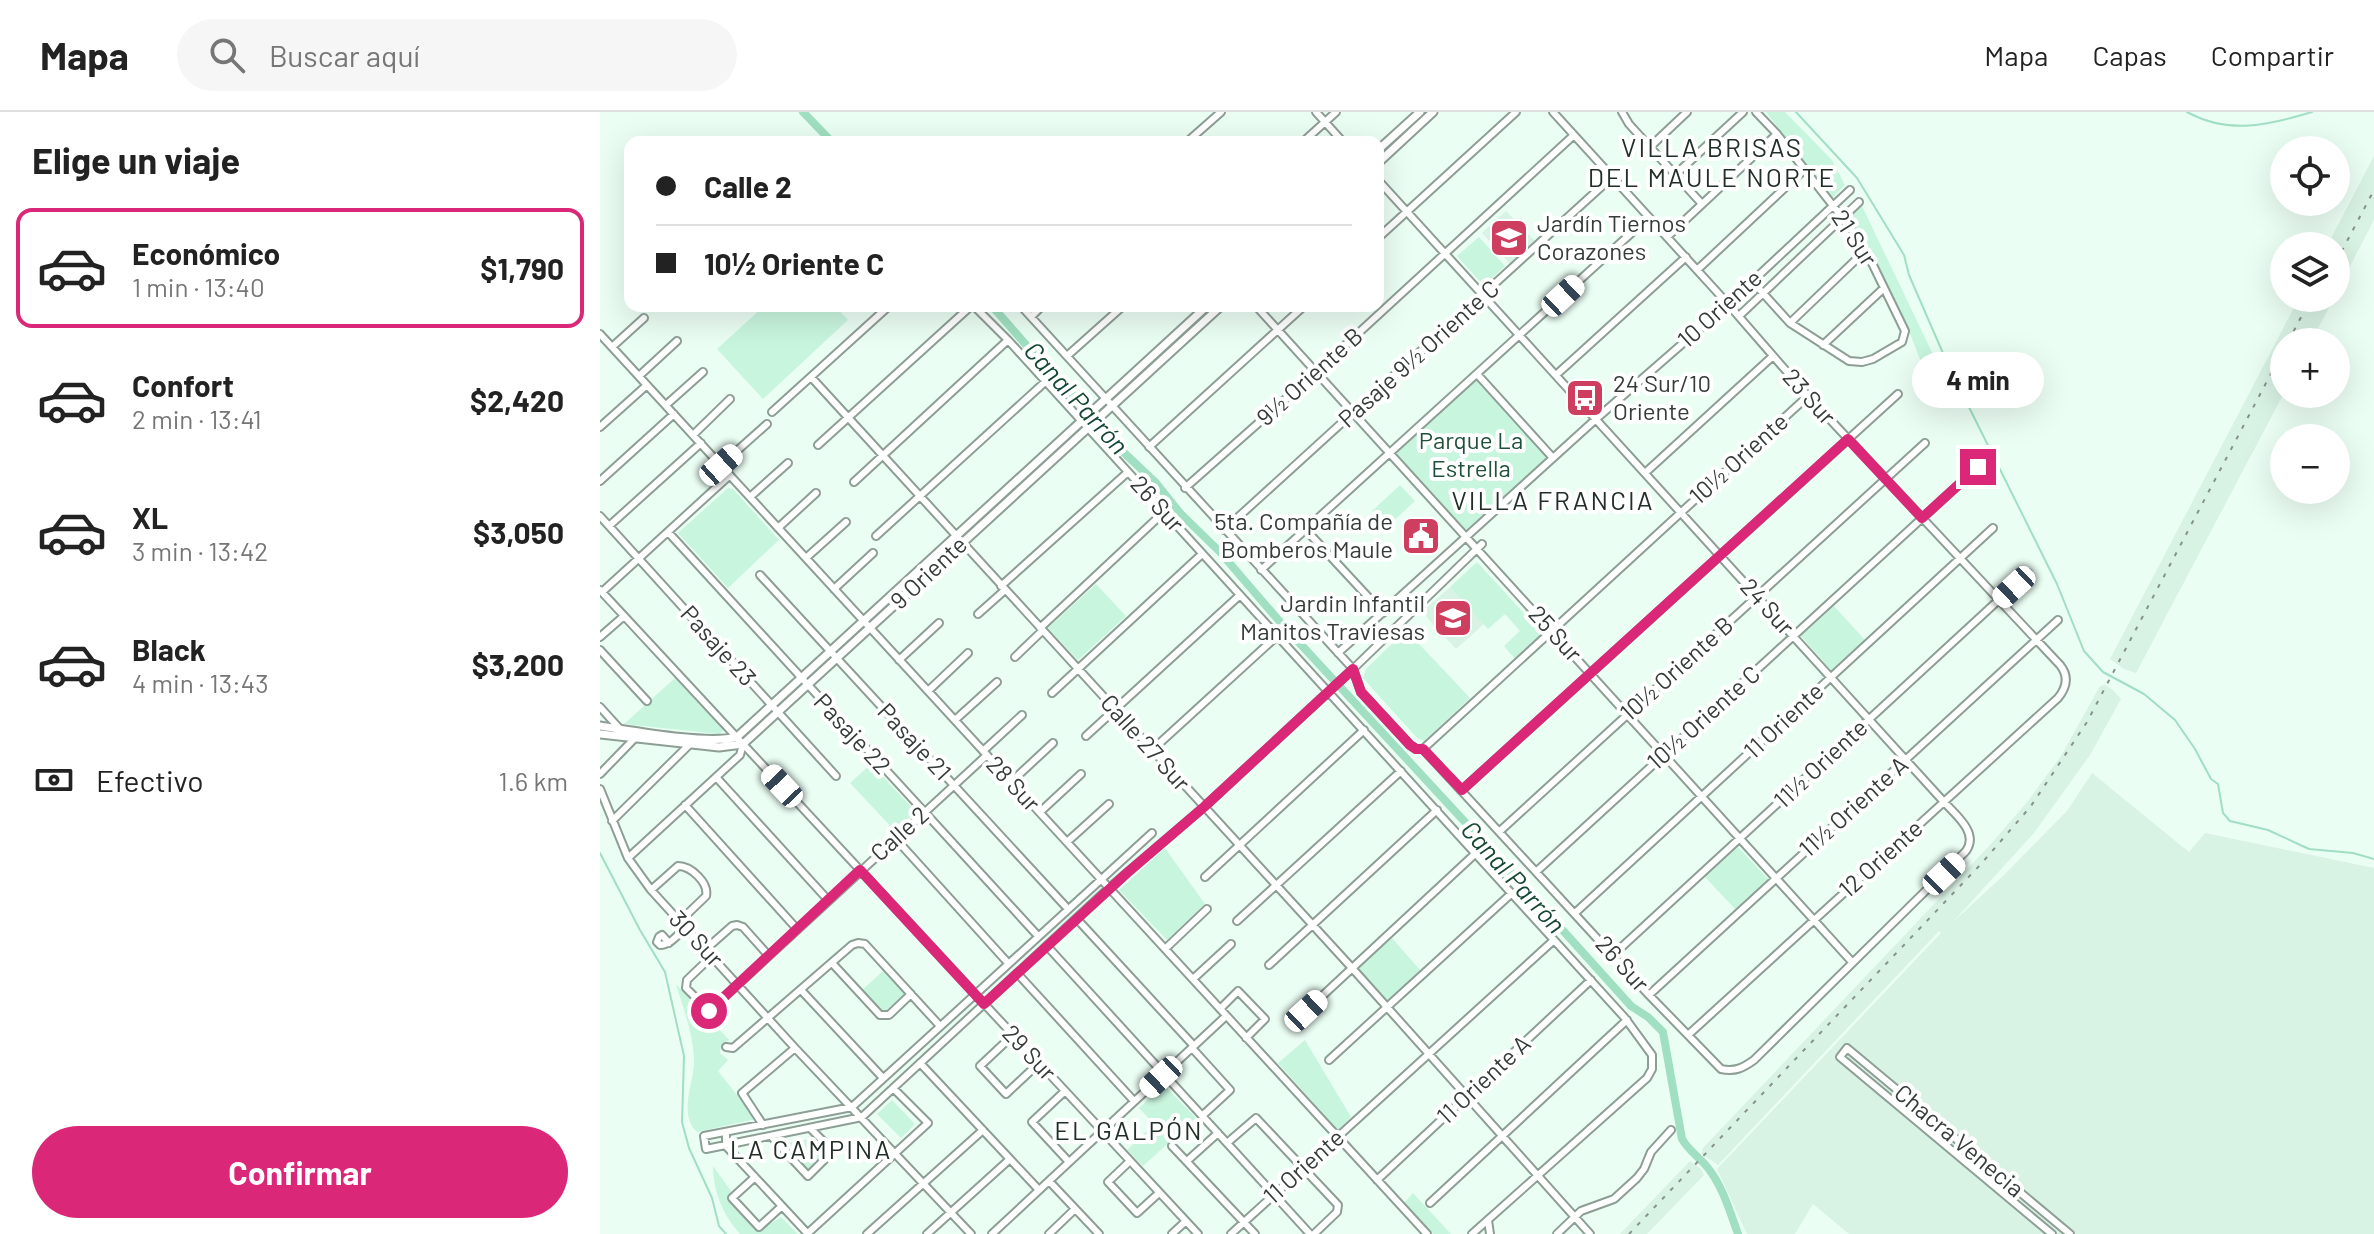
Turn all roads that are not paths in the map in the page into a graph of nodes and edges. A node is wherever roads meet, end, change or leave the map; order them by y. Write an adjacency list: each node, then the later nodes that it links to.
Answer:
1 (1221, 112): 15 (street)
2 (1316, 112): 12 (street)
3 (1336, 112): 12 (street)
4 (1420, 112): 18 (street)
5 (1433, 112): 20 (street)
6 (1516, 112): 29 (street)
7 (1553, 112): 14 (street, 23 Sur)
8 (1687, 112): 19 (street)
9 (1743, 112): 22 (street)
10 (1756, 112): 13 (street, 21 Sur)
11 (1625, 113): 19 (street)
12 (1325, 122): 16 (street); 17 (street)
13 (1777, 134): 21 (street, 21 Sur); 27 (street)
14 (1574, 135): 23 (street, 23 Sur); 35 (street, 9½ Oriente B)
15 (1194, 136)
16 (1310, 136)
17 (1338, 136)
18 (1384, 145)
19 (1650, 147): 22 (street)
20 (1384, 157)
21 (1805, 169): 28 (street, 21 Sur); 37 (street)
22 (1675, 175): 27 (street)
23 (1612, 177): 30 (street, 23 Sur); 41 (street, Pasaje 9½ Oriente C)
24 (1384, 187): 29 (street, 24 Sur)
25 (1850, 190): 28 (street, 10 Oriente)
26 (1859, 202): 31 (street, 10 Oriente)
27 (1702, 204): 33 (street)
28 (1833, 205): 31 (street, 21 Sur); 38 (street, 10 Oriente)
29 (1407, 212): 32 (street); 35 (street, 24 Sur)
30 (1649, 217): 33 (street, 23 Sur); 61 (street)
31 (1843, 217): 34 (street, 21 Sur); 40 (street, 10 Oriente)
32 (1384, 233)
33 (1667, 237): 36 (street, 23 Sur)
34 (1865, 251): 39 (street, 21 Sur); 58 (street)
35 (1445, 254): 41 (street, 24 Sur); 43 (street, 9½ Oriente B)
36 (1686, 257): 37 (street, 23 Sur); 71 (street)
37 (1697, 270): 42 (street, 23 Sur)
38 (1752, 281): 40 (street); 42 (street, 10 Oriente)
39 (1884, 288): 64 (street); 64 (street, 21 Sur)
40 (1763, 293): 55 (street, 10 Oriente); 58 (street)
41 (1483, 295): 61 (street, 24 Sur); 82 (street, Pasaje 9½ Oriente C)
42 (1728, 304): 55 (street, 23 Sur); 85 (street, 10 Oriente)
43 (1384, 310)
44 (882, 312): 73 (street)
45 (966, 312): 84 (street)
46 (979, 312): 62 (street, 26 Sur)
47 (1026, 312): 56 (street, 26 Sur)
48 (1036, 312): 56 (street)
49 (1116, 312): 66 (street)
50 (1201, 312): 79 (street, 9 Oriente)
51 (1214, 312): 79 (street, 9 Oriente)
52 (1262, 312): 59 (street, 25 Sur)
53 (1298, 312): 59 (street)
54 (1382, 312): 69 (street, 9½ Oriente B)
55 (1739, 316): 67 (street, 23 Sur)
56 (1031, 317): 66 (street, 26 Sur)
57 (644, 318): 65 (street)
58 (1790, 323): 64 (street)
59 (1278, 330): 69 (street, 25 Sur); 94 (street)
60 (600, 334): 65 (street, 28 Sur)
61 (1520, 335): 70 (street); 71 (street, 24 Sur)
62 (1008, 340): 74 (street, 26 Sur); 96 (street)
63 (677, 341): 72 (street)
64 (1823, 345)
65 (612, 347): 72 (street, 28 Sur)
66 (1067, 356): 79 (street, 26 Sur)
67 (1773, 356): 77 (street, 23 Sur); 102 (street)
68 (703, 372): 80 (street)
69 (1316, 372): 82 (street, 25 Sur); 107 (street, 9½ Oriente B)
70 (1477, 374): 95 (street); 97 (street)
71 (1556, 375): 85 (street, 24 Sur)
72 (639, 376): 75 (street, 28 Sur)
73 (811, 377): 81 (street); 84 (street, Calle 27 Sur)
74 (1045, 382): 86 (street, 26 Sur); 109 (street)
75 (647, 385): 80 (street, 28 Sur); 88 (street)
76 (1898, 394): 90 (street)
77 (1808, 396): 90 (street, 23 Sur); 112 (street, 10½ Oriente)
78 (730, 399): 89 (street)
79 (1108, 402): 86 (street, 9 Oriente); 94 (street, 26 Sur)
80 (666, 405): 83 (street, 28 Sur)
81 (772, 412)
82 (1354, 413): 95 (street, 25 Sur); 119 (street, Pasaje 9½ Oriente C)
83 (674, 414): 89 (street, 28 Sur); 105 (street)
84 (850, 417): 93 (street); 96 (street, Calle 27 Sur)
85 (1596, 419): 97 (street, 10 Oriente); 102 (street, 24 Sur)
86 (1086, 423): 101 (street, 26 Sur); 124 (street, 9 Oriente)
87 (767, 424): 99 (street)
88 (600, 427)
89 (693, 435): 91 (street, 28 Sur)
90 (1848, 439): 104 (street, 23 Sur); 128 (street)
91 (701, 443): 99 (street, 28 Sur); 116 (street)
92 (1925, 443): 104 (street, 10½ Oriente B)
93 (818, 445)
94 (1149, 447): 107 (street, 26 Sur)
95 (1390, 453): 120 (street); 123 (street, 25 Sur)
96 (884, 454): 106 (street); 109 (street, Calle 27 Sur)
97 (1553, 458): 123 (street, 10 Oriente)
98 (788, 463): 110 (street)
99 (721, 465): 103 (street, 28 Sur)
100 (1978, 467): 114 (street, 10½ Oriente C)
101 (1128, 472): 111 (street, 26 Sur); 136 (street)
102 (1645, 473): 112 (street, 24 Sur)
103 (730, 475): 110 (street, 28 Sur); 121 (street)
104 (1886, 478): 114 (street, 23 Sur); 140 (street, 10½ Oriente B)
105 (600, 481)
106 (854, 482)
107 (1185, 488): 119 (street, 26 Sur)
108 (816, 493): 117 (street)
109 (920, 496): 122 (street); 124 (street, Calle 27 Sur)
110 (750, 497): 117 (street, 28 Sur)
111 (1164, 512): 127 (street, 26 Sur); 149 (street)
112 (1681, 512): 128 (street, 24 Sur); 150 (street, 10½ Oriente)
113 (600, 516): 116 (street, Pasaje 23)
114 (1922, 518): 131 (street, 23 Sur); 152 (street, 10½ Oriente C)
115 (846, 522): 130 (street)
116 (609, 526): 129 (street, Pasaje 23)
117 (778, 528): 130 (street, 28 Sur)
118 (1993, 528): 131 (street, 11 Oriente)
119 (1224, 530): 132 (street, 26 Sur)
120 (1306, 530): 132 (street); 143 (street)
121 (668, 532): 129 (street); 166 (street, Pasaje 22)
122 (876, 536)
123 (1467, 537): 125 (street, 25 Sur); 135 (street, 10 Oriente)
124 (959, 539): 136 (street, Calle 27 Sur); 148 (street, 9 Oriente)
125 (1480, 546): 142 (street); 150 (street, 25 Sur)
126 (873, 553): 137 (street)
127 (1202, 554): 139 (street, 26 Sur); 161 (street)
128 (1720, 555): 140 (street, 24 Sur); 163 (street)
129 (638, 558): 138 (street); 173 (street, Pasaje 23)
130 (806, 558): 137 (street, 28 Sur)
131 (1960, 558): 141 (street, 23 Sur); 164 (street, 11 Oriente)
132 (1261, 570): 157 (street, 26 Sur)
133 (2028, 573): 141 (street, 11½ Oriente)
134 (760, 575): 158 (street, Pasaje 21)
135 (1411, 587): 142 (street); 143 (street, 10 Oriente)
136 (1003, 588): 144 (street); 149 (street, Calle 27 Sur)
137 (834, 589): 148 (street, 28 Sur)
138 (601, 591): 145 (street, 29 Sur)
139 (1240, 595): 151 (street, 26 Sur); 174 (street)
140 (1757, 596): 152 (street, 24 Sur); 175 (street, 10½ Oriente B)
141 (1999, 600): 154 (street, 23 Sur); 177 (street, 11½ Oriente)
142 (1424, 601): 162 (street)
143 (1383, 613): 157 (street, 10 Oriente)
144 (978, 614)
145 (624, 616): 153 (street); 185 (street, 29 Sur)
146 (2058, 620): 154 (street, 11½ Oriente A)
147 (939, 623): 160 (street)
148 (867, 624): 158 (street, 9 Oriente); 160 (street, 28 Sur)
149 (1041, 629): 159 (street); 161 (street, Calle 27 Sur)
150 (1552, 631): 163 (street, 25 Sur); 188 (street, 10½ Oriente)
151 (1277, 636): 168 (street, 26 Sur); 189 (street)
152 (1794, 636): 164 (street, 24 Sur); 191 (street, 10½ Oriente C)
153 (600, 637)
154 (2037, 640): 165 (street, 23 Sur); 192 (street, 11½ Oriente A)
155 (600, 650): 171 (street)
156 (968, 653): 169 (street)
157 (1338, 653): 162 (street, 26 Sur)
158 (834, 654): 166 (street, 9 Oriente); 199 (street, Pasaje 21)
159 (1015, 657)
160 (899, 660): 169 (street, 28 Sur)
161 (1078, 669): 170 (street); 174 (street, Calle 27 Sur)
162 (1353, 669): 168 (street); 188 (street, 26 Sur)
163 (1590, 673): 175 (street, 25 Sur); 201 (street)
164 (1831, 677): 177 (street, 24 Sur); 202 (street, 11 Oriente)
165 (2066, 679): 203 (street, 12 Oriente)
166 (804, 682): 173 (street, 9 Oriente); 208 (street, Pasaje 22)
167 (997, 682): 178 (street)
168 (1330, 689): 181 (street, 26 Sur); 206 (street)
169 (928, 691): 178 (street, 28 Sur)
170 (1052, 693)
171 (647, 701)
172 (600, 707): 180 (street)
173 (775, 708): 185 (street, 9 Oriente); 196 (street, Pasaje 23)
174 (1115, 710): 183 (street); 189 (street, Calle 27 Sur)
175 (1628, 714): 191 (street, 25 Sur); 211 (street, 10½ Oriente B)
176 (1022, 715): 190 (street, Calle 2)
177 (1869, 719): 192 (street, 24 Sur); 214 (street, 11½ Oriente)
178 (955, 720): 190 (street, 28 Sur)
179 (600, 726): 180 (street)
180 (619, 729): 185 (street)
181 (1364, 730): 193 (street, 26 Sur); 216 (street)
182 (600, 734): 184 (street)
183 (1086, 736)
184 (634, 739): 187 (street); 194 (street)
185 (740, 740): 187 (street); 197 (street); 219 (street, 29 Sur)
186 (1053, 743): 198 (street)
187 (689, 745): 210 (street)
188 (1423, 749): 201 (street, 26 Sur)
189 (1151, 751): 206 (street, Calle 27 Sur)
190 (985, 753): 198 (street, 28 Sur); 199 (street, Calle 2)
191 (1664, 754): 202 (street, 25 Sur); 220 (street, 10½ Oriente C)
192 (1906, 760): 203 (street, 24 Sur); 222 (street, 11½ Oriente A)
193 (1401, 771): 207 (street, 26 Sur); 224 (street)
194 (600, 774)
195 (1081, 774): 209 (street)
196 (836, 776)
197 (716, 777): 205 (street); 228 (street)
198 (1011, 782): 209 (street, 28 Sur)
199 (954, 785): 208 (street, Calle 2); 229 (street, Pasaje 21)
200 (600, 789): 210 (street, 30 Sur)
201 (1462, 790): 211 (street, 26 Sur)
202 (1702, 796): 214 (street, 25 Sur); 231 (street, 11 Oriente)
203 (1944, 802): 233 (street, 12 Oriente); 248 (street, 24 Sur)
204 (1109, 804): 215 (street)
205 (685, 805): 218 (street); 237 (street)
206 (1204, 807): 216 (street, Calle 27 Sur); 225 (street)
207 (1437, 810): 217 (street, 26 Sur); 236 (street)
208 (924, 812): 213 (street, Calle 2); 238 (street, Pasaje 22)
209 (1040, 812): 215 (street, 28 Sur)
210 (612, 821): 218 (street, 30 Sur)
211 (1500, 831): 220 (street, 26 Sur)
212 (1152, 833): 223 (street)
213 (895, 838): 219 (street, Calle 2); 250 (street)
214 (1740, 838): 222 (street, 25 Sur); 246 (street, 11½ Oriente)
215 (1067, 842): 223 (street, 28 Sur)
216 (1239, 845): 221 (street); 224 (street, Calle 27 Sur)
217 (1476, 853): 227 (street, 26 Sur); 252 (street)
218 (628, 858): 226 (street, 30 Sur)
219 (860, 870): 228 (street, Calle 2); 259 (street, 29 Sur)
220 (1537, 871): 231 (street, 26 Sur)
221 (1205, 877)
222 (1777, 878): 233 (street, 25 Sur); 260 (street, 11½ Oriente A)
223 (1101, 879): 225 (street, 28 Sur); 229 (street)
224 (1276, 885): 234 (street); 236 (street, Calle 27 Sur)
225 (1109, 888): 232 (street); 244 (street, 28 Sur)
226 (651, 890): 235 (street, 30 Sur); 235 (street)
227 (1512, 893): 239 (street, 26 Sur); 262 (street)
228 (828, 900): 237 (street, Calle 2)
229 (1068, 909): 238 (street)
230 (1207, 909): 244 (street)
231 (1575, 913): 246 (street, 26 Sur)
232 (1077, 919): 242 (street); 273 (street)
233 (1815, 920): 248 (street, 25 Sur); 270 (street, 12 Oriente)
234 (1237, 921)
235 (683, 924): 240 (street); 243 (street, 30 Sur)
236 (1312, 925): 251 (street); 252 (street, Calle 27 Sur)
237 (797, 929): 245 (street, Calle 2)
238 (1038, 936): 250 (street)
239 (1554, 940): 255 (street, 26 Sur); 275 (street, 11 Oriente)
240 (669, 943)
241 (1231, 944): 254 (street)
242 (1047, 946): 253 (street); 279 (street)
243 (706, 949): 245 (street); 247 (street, 30 Sur)
244 (1165, 949): 254 (street, 28 Sur)
245 (768, 955): 256 (street, Calle 2)
246 (1613, 955): 260 (street, 26 Sur)
247 (712, 956): 256 (street, 30 Sur); 256 (street, Calle 2)
248 (1852, 962): 270 (street, 26 Sur)
249 (832, 963): 257 (street); 258 (street); 258 (street)
250 (1008, 963): 259 (street)
251 (1269, 965)
252 (1352, 968): 262 (street, Calle 27 Sur); 264 (street)
253 (1017, 973): 261 (street); 284 (street)
254 (1193, 979): 263 (street, 28 Sur)
255 (1591, 980): 267 (street, 26 Sur); 283 (street, 11 Oriente A)
256 (737, 983): 266 (street, 30 Sur)
257 (801, 990): 266 (street); 280 (street)
258 (911, 994): 268 (street)
259 (975, 994): 261 (street, 29 Sur); 268 (street)
260 (1649, 995): 270 (street, 26 Sur)
261 (984, 1004): 269 (street, 29 Sur); 277 (street)
262 (1387, 1007): 275 (street, Calle 27 Sur); 276 (street)
263 (1220, 1009): 265 (street, 28 Sur); 271 (street)
264 (1306, 1011)
265 (1226, 1016): 271 (street, 28 Sur); 273 (street)
266 (769, 1019): 272 (street); 274 (street, 30 Sur)
267 (1627, 1020): 299 (street); 309 (street, 26 Sur)
268 (940, 1026): 280 (street)
269 (1013, 1035): 278 (street, 29 Sur); 278 (street)
270 (1688, 1035)
271 (1246, 1038): 298 (street, 28 Sur)
272 (726, 1047)
273 (1193, 1047): 279 (street); 286 (street)
274 (795, 1048): 285 (street, 30 Sur); 289 (street)
275 (1429, 1055): 283 (street, Calle 27 Sur); 298 (street, 11 Oriente)
276 (1329, 1060)
277 (920, 1063): 281 (street); 292 (street)
278 (1039, 1063): 282 (street, 29 Sur)
279 (1164, 1074): 284 (street); 286 (street)
280 (883, 1078): 285 (street)
281 (893, 1088): 287 (street); 303 (street)
282 (1065, 1091): 294 (street, 29 Sur); 307 (street)
283 (1466, 1096): 299 (street, Calle 27 Sur); 311 (street, 11 Oriente A)
284 (1134, 1101): 294 (street)
285 (852, 1107): 287 (street, 30 Sur); 289 (street)
286 (1202, 1116): 296 (street)
287 (862, 1117): 290 (street); 303 (street, 30 Sur)
288 (1934, 1119): 291 (street); 291 (street, Chacra Venecia); 343 (street, Chacra Venecia)
289 (763, 1125): 295 (street)
290 (810, 1128): 297 (street); 297 (street)
291 (1925, 1128): 342 (street, Chacra Venecia)
292 (983, 1130): 304 (street); 313 (street)
293 (1671, 1130): 321 (street)
294 (1102, 1131): 305 (street, 29 Sur); 307 (street)
295 (726, 1132): 301 (street); 301 (street)
296 (1218, 1133): 300 (street); 306 (street)
297 (771, 1136): 301 (street)
298 (1337, 1137): 308 (street, 11 Oriente); 311 (street, 28 Sur)
299 (1504, 1137): 309 (street, Calle 27 Sur); 317 (street)
300 (1227, 1143): 308 (street); 316 (street)
301 (726, 1146): 310 (street)
302 (1172, 1146): 306 (street)
303 (895, 1153): 313 (street, 30 Sur); 325 (street)
304 (1010, 1159): 314 (street); 320 (street)
305 (1130, 1161): 315 (street, 29 Sur); 315 (street)
306 (1187, 1161): 324 (street)
307 (1069, 1162): 312 (street)
308 (1304, 1168): 316 (street, 11 Oriente); 336 (street)
309 (1538, 1175): 321 (street, Calle 27 Sur); 322 (street)
310 (755, 1177): 318 (street); 318 (street)
311 (1377, 1180): 337 (street, 28 Sur)
312 (1049, 1181): 314 (street); 319 (street)
313 (924, 1184): 320 (street, 30 Sur); 326 (street)
314 (1039, 1190): 329 (street)
315 (1159, 1193): 323 (street, 29 Sur)
316 (1274, 1195): 324 (street, 11 Oriente); 336 (street)
317 (1430, 1203)
318 (782, 1206): 325 (street)
319 (1075, 1209): 330 (street); 331 (street)
320 (951, 1212): 327 (street); 328 (street, 30 Sur)
321 (1575, 1217): 340 (street); 341 (street, Calle 27 Sur)
322 (1488, 1220): 338 (street); 339 (street)
323 (1186, 1221): 332 (street); 333 (street, 29 Sur)
324 (1244, 1223): 334 (street, 11 Oriente); 335 (street)
325 (808, 1234)
326 (867, 1234)
327 (927, 1234)
328 (971, 1234)
329 (992, 1234)
330 (1049, 1234)
331 (1099, 1234)
332 (1172, 1234)
333 (1198, 1234)
334 (1231, 1234)
335 (1255, 1234)
336 (1312, 1234)
337 (1427, 1234)
338 (1472, 1234)
339 (1490, 1234)
340 (1557, 1234)
341 (1590, 1234)
342 (2052, 1234)
343 (2070, 1234)

